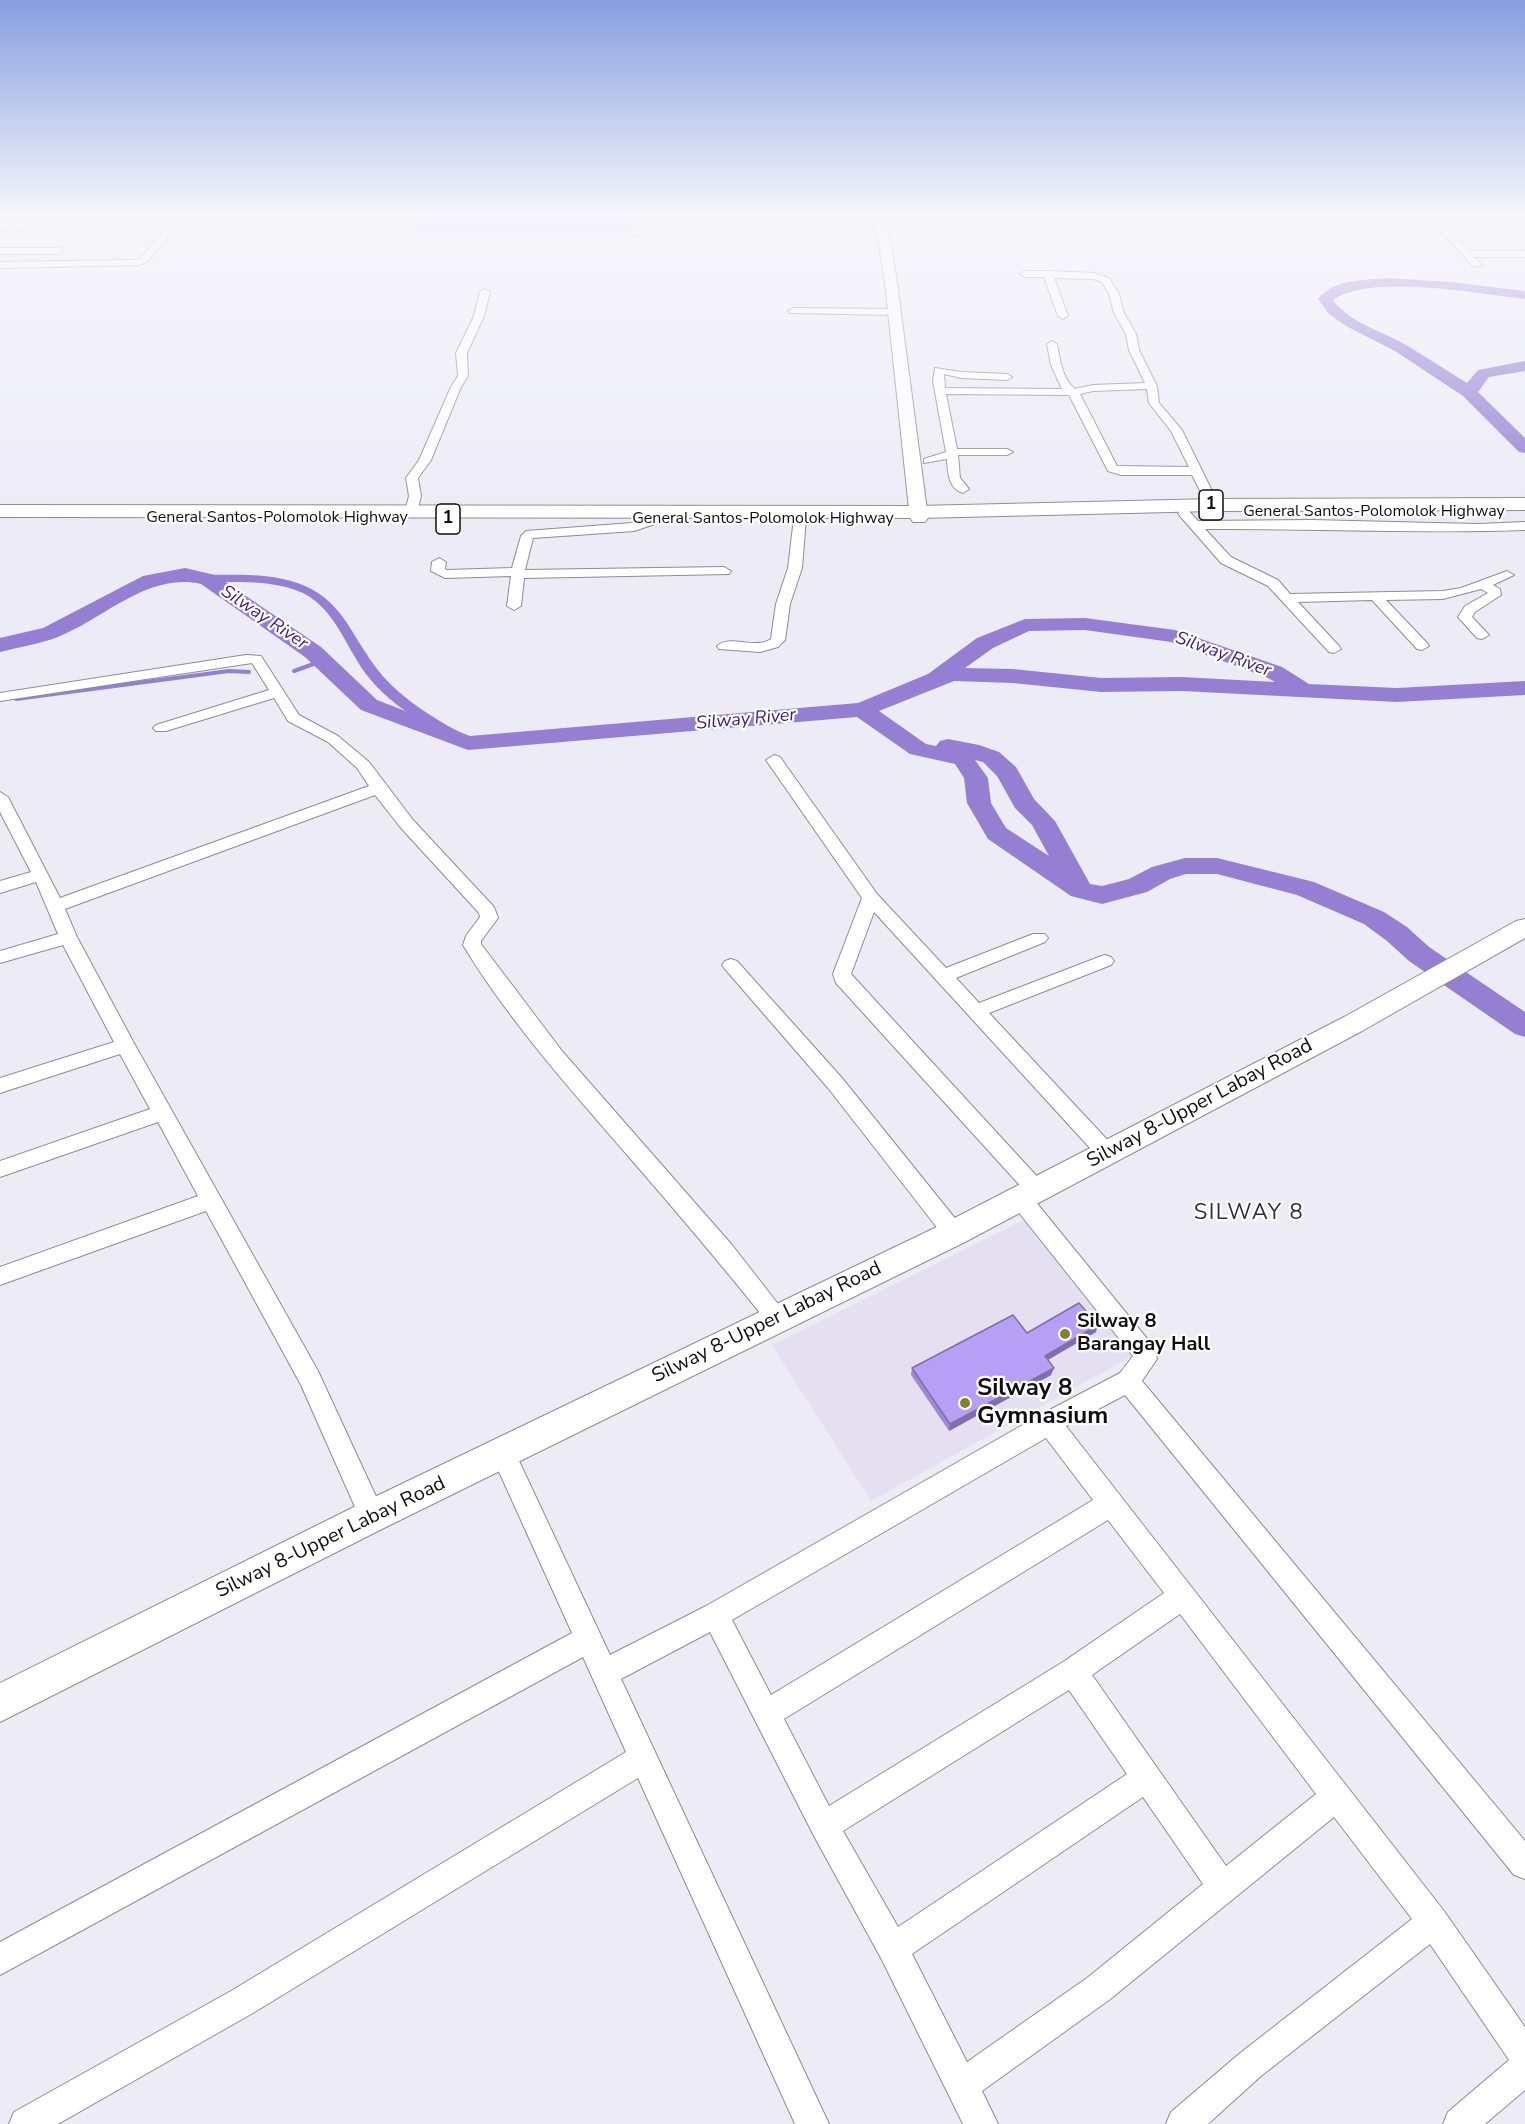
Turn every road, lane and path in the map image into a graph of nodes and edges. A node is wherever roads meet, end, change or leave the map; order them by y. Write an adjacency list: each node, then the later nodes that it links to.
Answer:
1 (481, 316): 17 (street)
2 (894, 316): 19 (main road)
3 (1121, 316): 6 (street)
4 (1052, 344): 8 (street)
5 (1007, 376): 7 (street)
6 (1152, 386): 8 (street); 12 (street)
7 (941, 391): 8 (street); 10 (street)
8 (1072, 392): 12 (street)
9 (1007, 452): 10 (street)
10 (952, 453): 11 (street); 13 (street)
11 (928, 461)
12 (1198, 471): 15 (street)
13 (963, 489)
14 (1525, 504): 15 (highway, 1)
15 (1213, 505): 19 (highway, 1)
16 (0, 511): 17 (highway, 1)
17 (411, 512): 19 (highway, 1)
18 (1525, 512): 22 (highway, General Santos-Polomolok Highway / 1)
19 (918, 515): 21 (highway, General Santos-Polomolok Highway / 1); 22 (highway, General Santos-Polomolok Highway / 1)
20 (0, 517): 23 (highway, General Santos-Polomolok Highway / 1)
21 (800, 518): 23 (highway, General Santos-Polomolok Highway / 1); 34 (street)
22 (1188, 519): 24 (street); 31 (street)
23 (654, 520): 27 (street)
24 (1525, 526)
25 (439, 562): 27 (street)
26 (724, 571): 27 (street)
27 (518, 573): 32 (street)
28 (1507, 575): 29 (street)
29 (1482, 584): 30 (street); 33 (street)
30 (1375, 596): 31 (street); 35 (street)
31 (1286, 598): 36 (street)
32 (514, 606)
33 (1482, 634)
34 (724, 646)
35 (1422, 646)
36 (1334, 649)
37 (277, 692): 38 (street); 39 (street); 41 (street)
38 (0, 697)
39 (161, 728)
40 (774, 760): 45 (street)
41 (378, 788): 46 (street); 64 (street)
42 (0, 797): 43 (street)
43 (41, 875): 44 (street); 46 (street)
44 (0, 887)
45 (871, 897): 53 (street); 60 (street)
46 (55, 906): 48 (street)
47 (1525, 927): 58 (main road, Silway 8-Upper Labay Road)
48 (68, 937): 50 (street); 55 (street)
49 (1039, 938): 53 (street)
50 (0, 957)
51 (1105, 961): 54 (street)
52 (731, 965): 62 (street)
53 (943, 976): 54 (street)
54 (976, 1011): 58 (street)
55 (125, 1045): 56 (street); 57 (street)
56 (0, 1086)
57 (162, 1113): 59 (street); 61 (street)
58 (1107, 1154): 60 (main road, Silway 8-Upper Labay Road)
59 (0, 1169)
60 (1028, 1193): 62 (main road, Silway 8-Upper Labay Road); 65 (street)
61 (211, 1200): 63 (street); 69 (street)
62 (954, 1233): 64 (main road, Silway 8-Upper Labay Road)
63 (0, 1276)
64 (778, 1318): 67 (main road, Silway 8-Upper Labay Road)
65 (1128, 1382): 66 (street); 81 (street)
66 (1049, 1423): 68 (street); 71 (street)
67 (503, 1454): 69 (main road, Silway 8-Upper Labay Road); 72 (street)
68 (1112, 1503): 70 (street); 76 (street)
69 (372, 1516): 75 (main road, Silway 8-Upper Labay Road)
70 (1182, 1597): 73 (street); 79 (street)
71 (715, 1615): 74 (street); 76 (street)
72 (588, 1639): 74 (street); 85 (street)
73 (1073, 1672): 78 (street); 80 (street)
74 (603, 1673): 77 (street)
75 (0, 1703)
76 (765, 1714): 80 (street)
77 (642, 1759): 89 (street); 90 (street)
78 (1148, 1777): 82 (street); 84 (street)
79 (1335, 1797): 82 (street); 83 (street)
80 (824, 1826): 84 (street)
81 (1525, 1864)
82 (1224, 1888): 88 (street)
83 (1433, 1922): 86 (street); 92 (street)
84 (893, 1949): 88 (street)
85 (0, 1959)
86 (1525, 2055)
87 (1525, 2068): 93 (street)
88 (962, 2086): 91 (street)
89 (27, 2124)
90 (812, 2124)
91 (981, 2124)
92 (1183, 2124)
93 (1460, 2124)

